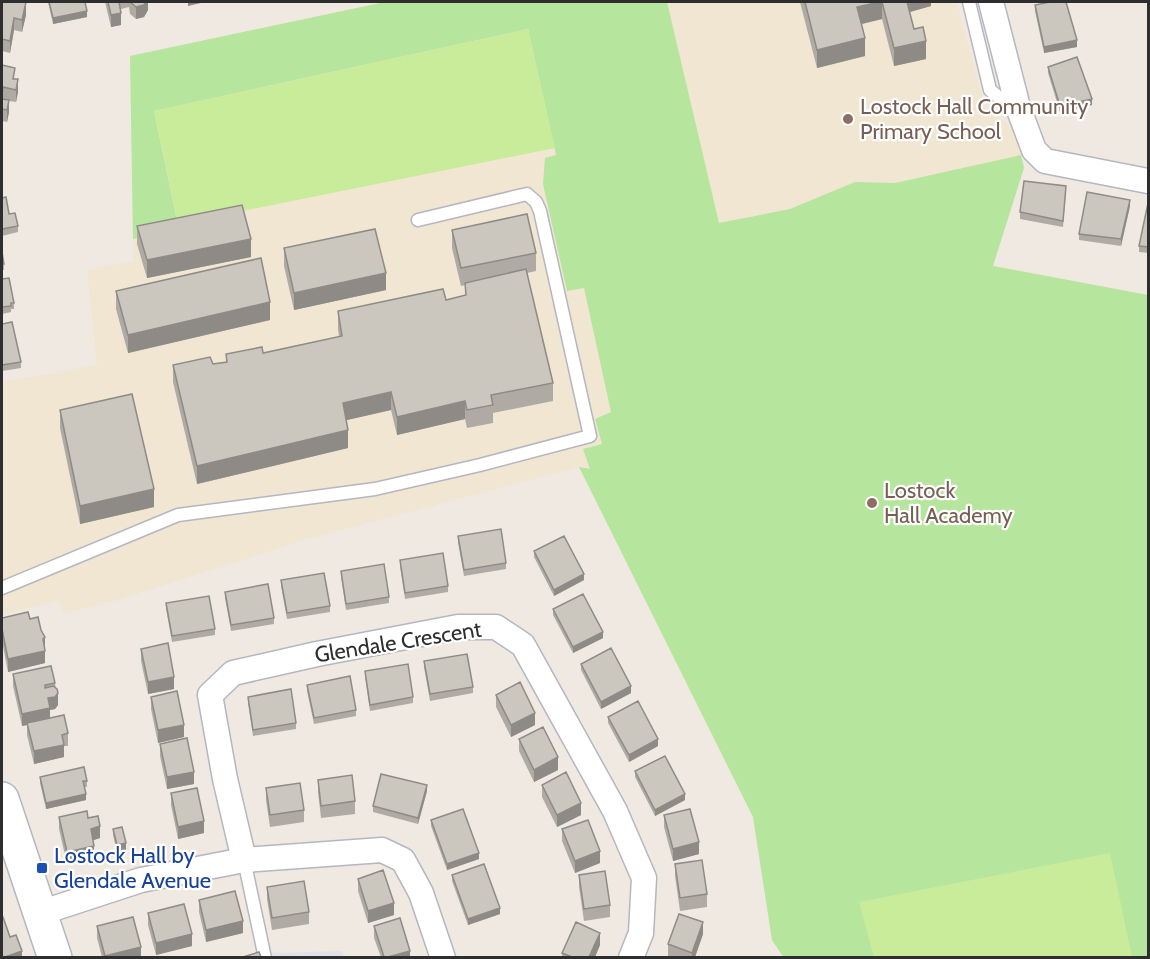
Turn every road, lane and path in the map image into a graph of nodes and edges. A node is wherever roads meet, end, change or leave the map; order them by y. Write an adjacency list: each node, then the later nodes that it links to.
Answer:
1 (969, 2): 3 (lane)
2 (991, 2): 3 (street)
3 (1018, 107): 4 (street)
4 (1149, 181)
5 (418, 220): 6 (lane)
6 (2, 588)
7 (2, 800): 9 (street)
8 (244, 860): 9 (street); 11 (lane); 12 (street); 13 (street, Glendale Crescent)
9 (40, 914): 10 (street)
10 (55, 957)
11 (266, 957)
12 (443, 957)
13 (631, 957)

